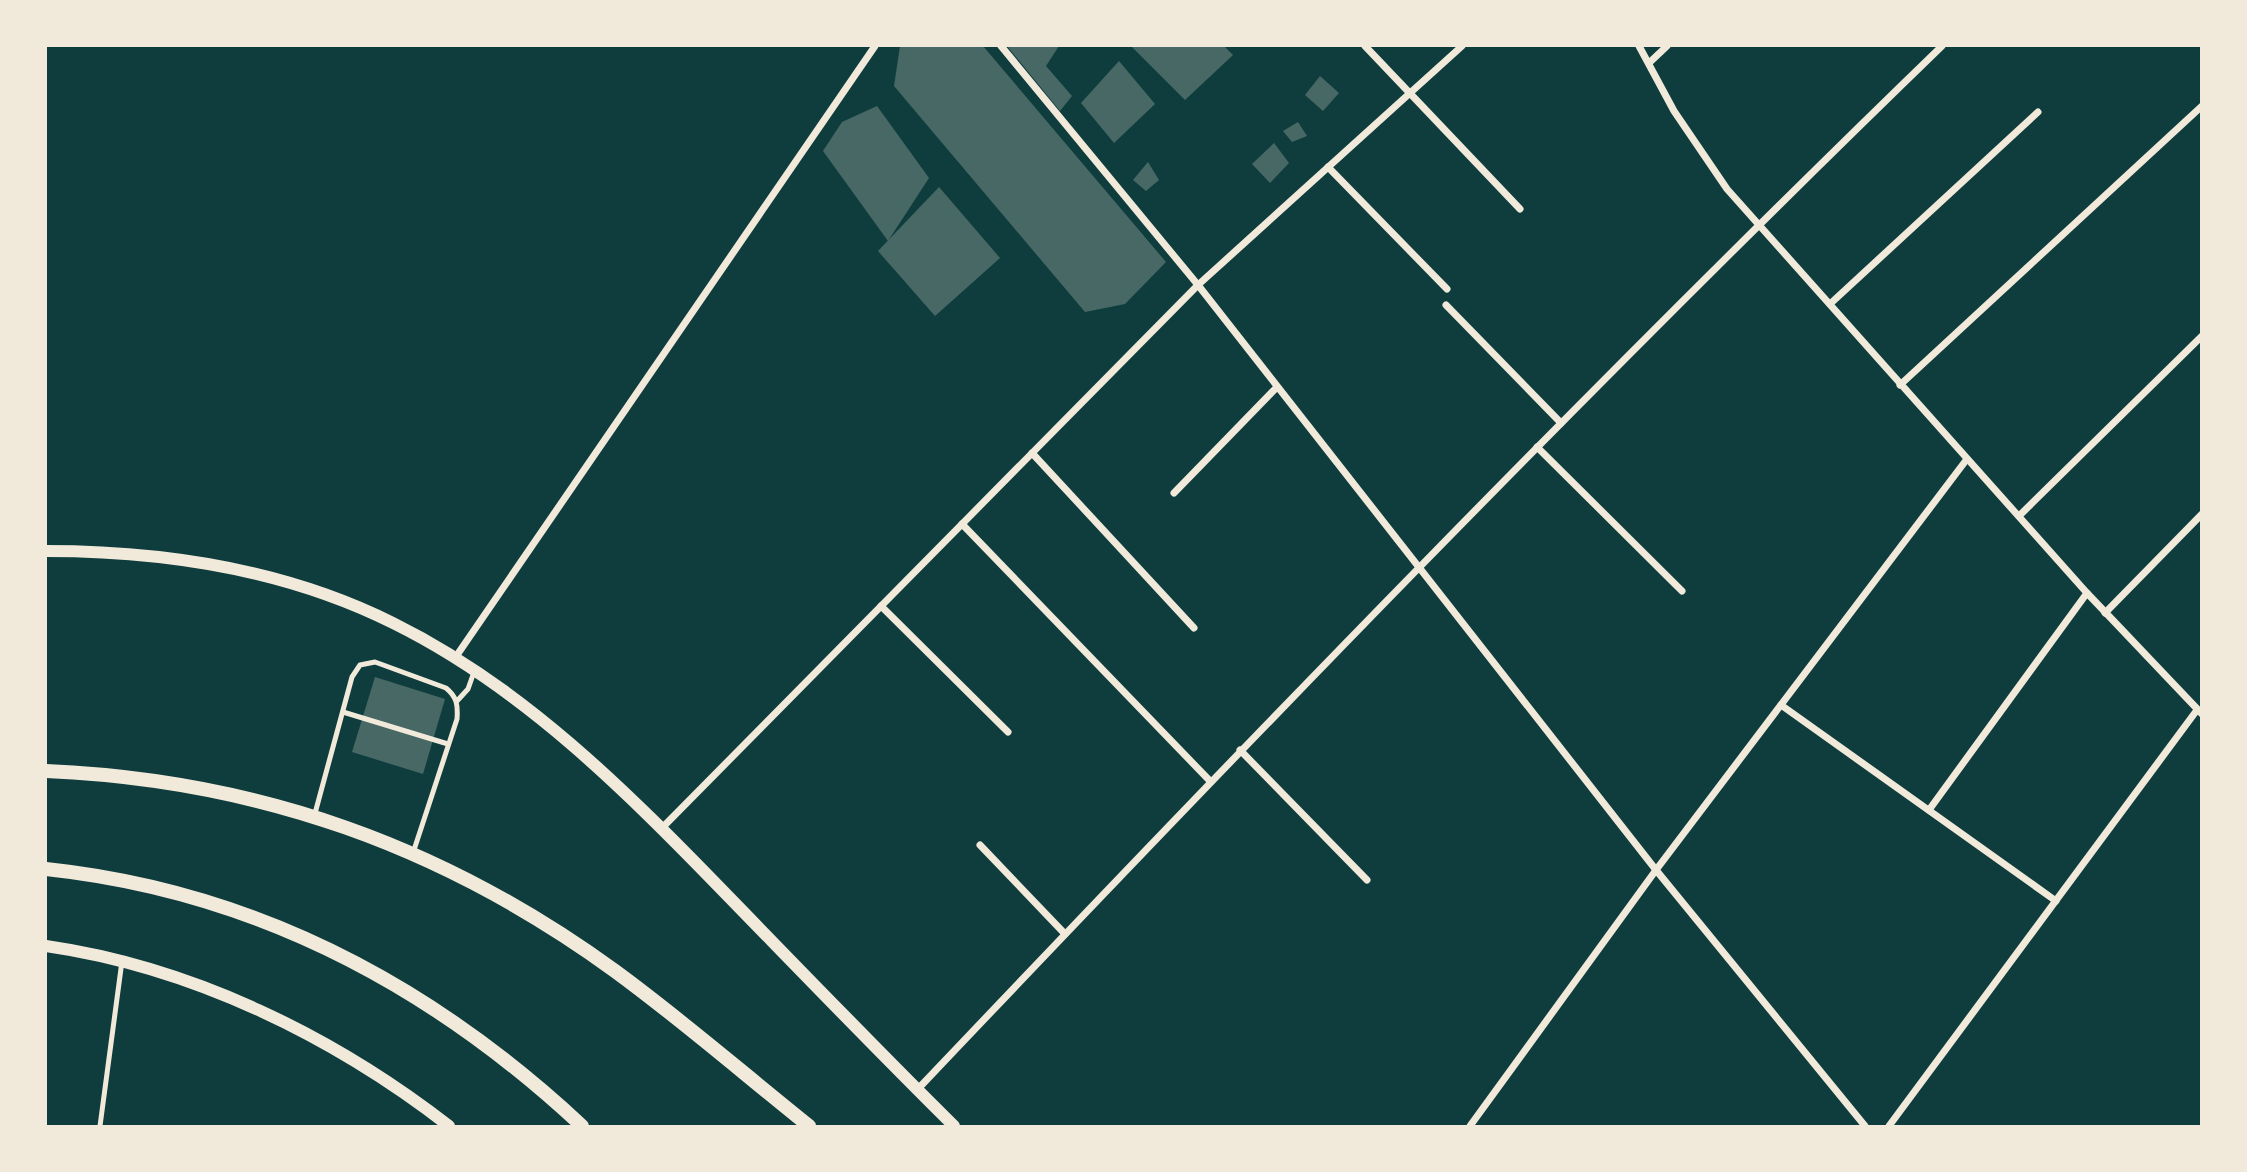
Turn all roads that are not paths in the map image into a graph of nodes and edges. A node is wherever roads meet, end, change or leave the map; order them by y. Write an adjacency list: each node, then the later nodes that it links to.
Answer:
1 (874, 46): 37 (street)
2 (1001, 46): 15 (street)
3 (1365, 46): 9 (street)
4 (1462, 46): 9 (street)
5 (1639, 46): 8 (street)
6 (1667, 46): 8 (street)
7 (1942, 46): 14 (street)
8 (1649, 63): 14 (street)
9 (1409, 93): 12 (street); 13 (street)
10 (2202, 106): 20 (street)
11 (2038, 112): 17 (street)
12 (1328, 167): 15 (street); 16 (street)
13 (1520, 209)
14 (1758, 224): 17 (street); 22 (street)
15 (1198, 285): 21 (street); 24 (street)
16 (1447, 289)
17 (1830, 304): 20 (street)
18 (1446, 305): 22 (street)
19 (2202, 336): 28 (street)
20 (1900, 385): 25 (street)
21 (1277, 387): 26 (street); 31 (street)
22 (1561, 424): 23 (street)
23 (1538, 447): 31 (street); 32 (street)
24 (1032, 453): 29 (street); 36 (street)
25 (1967, 459): 28 (street); 40 (street)
26 (1174, 493)
27 (2202, 514): 35 (street)
28 (2019, 516): 33 (street)
29 (962, 524): 34 (street); 47 (street)
30 (46, 551): 37 (street)
31 (1418, 568): 45 (street); 54 (street)
32 (1682, 590)
33 (2087, 593): 35 (street); 48 (street)
34 (881, 606): 43 (street); 50 (street)
35 (2105, 613): 42 (street)
36 (1194, 628)
37 (455, 658): 38 (street)
38 (474, 671): 39 (lane); 50 (street)
39 (457, 701): 41 (lane); 44 (lane)
40 (1781, 705): 48 (street); 54 (street)
41 (342, 712): 44 (lane); 49 (lane)
42 (2199, 712): 56 (street)
43 (1008, 732)
44 (448, 744): 52 (lane)
45 (1240, 750): 47 (street); 55 (street)
46 (46, 771): 49 (main road)
47 (1210, 782): 57 (street)
48 (1929, 810): 56 (street)
49 (314, 817): 52 (main road)
50 (662, 828): 60 (street)
51 (980, 845): 57 (street)
52 (413, 853): 64 (main road)
53 (46, 869): 63 (main road)
54 (1656, 870): 66 (street); 67 (street)
55 (1367, 880)
56 (2056, 901): 68 (street)
57 (1065, 934): 60 (street)
58 (46, 946): 59 (street)
59 (121, 961): 61 (lane); 62 (street)
60 (917, 1090): 65 (street)
61 (100, 1126)
62 (449, 1126)
63 (582, 1126)
64 (808, 1126)
65 (954, 1126)
66 (1470, 1126)
67 (1865, 1126)
68 (1889, 1126)

